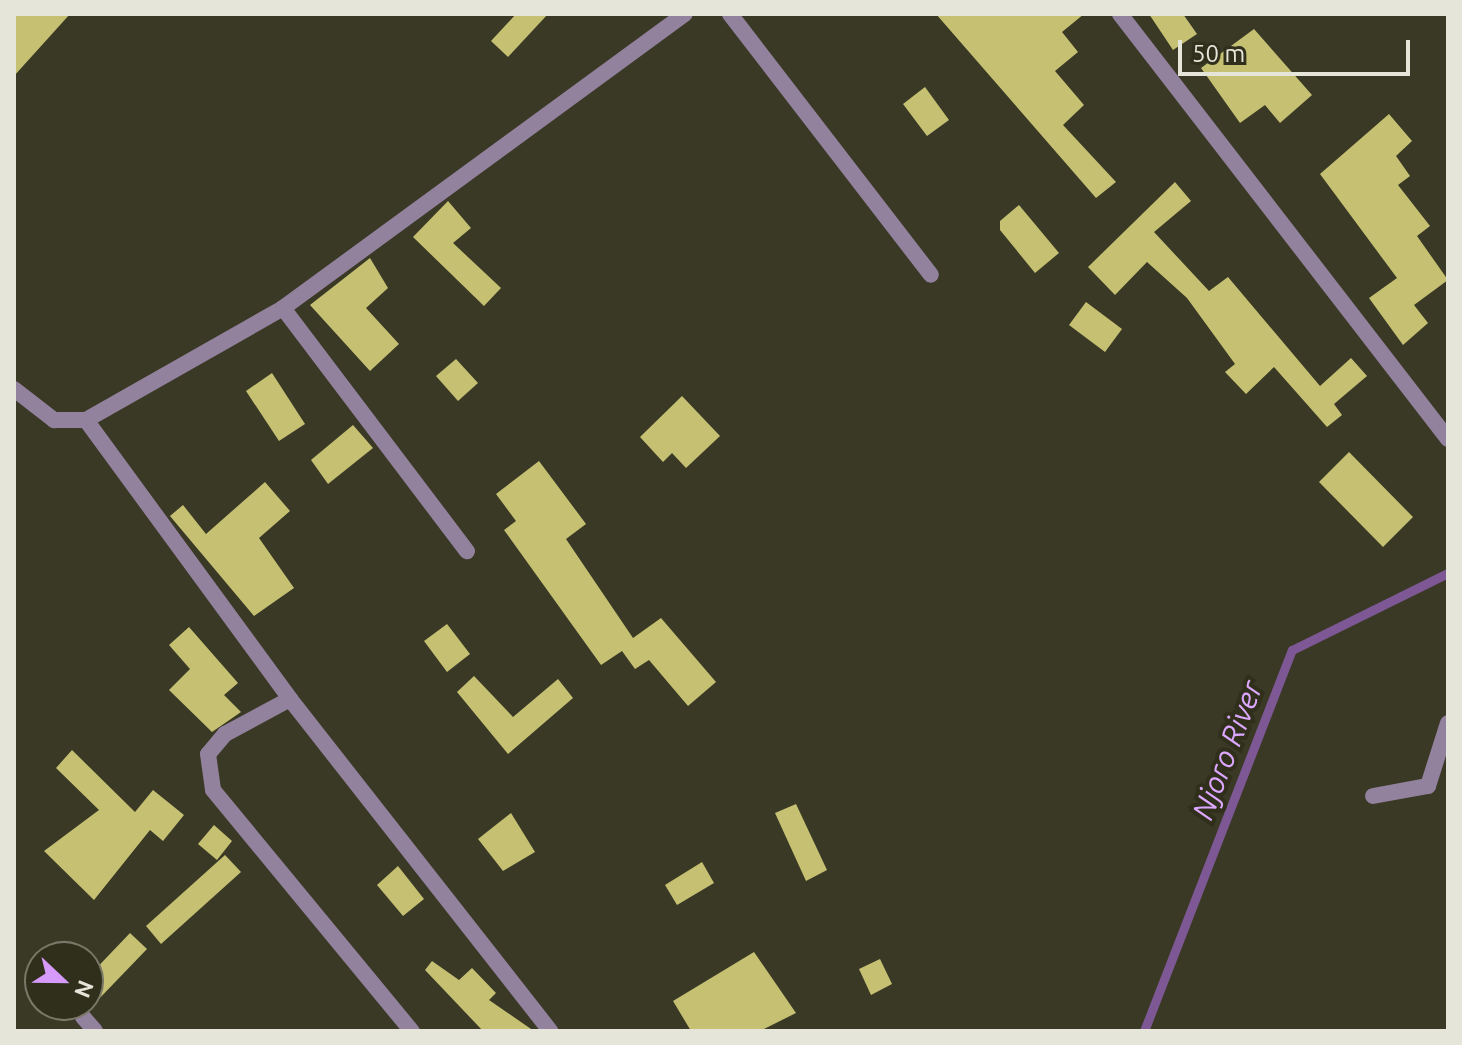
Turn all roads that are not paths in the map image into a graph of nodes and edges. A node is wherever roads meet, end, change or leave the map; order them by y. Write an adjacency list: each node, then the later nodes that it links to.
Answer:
1 (685, 14): 5 (street)
2 (730, 14): 4 (street)
3 (1120, 14): 8 (street)
4 (931, 275)
5 (283, 308): 7 (street); 9 (street)
6 (14, 389): 7 (street)
7 (86, 420): 10 (street)
8 (1448, 439)
9 (467, 551)
10 (290, 699): 13 (street); 14 (street)
11 (1448, 723): 12 (street)
12 (1373, 796)
13 (412, 1031)
14 (550, 1031)

